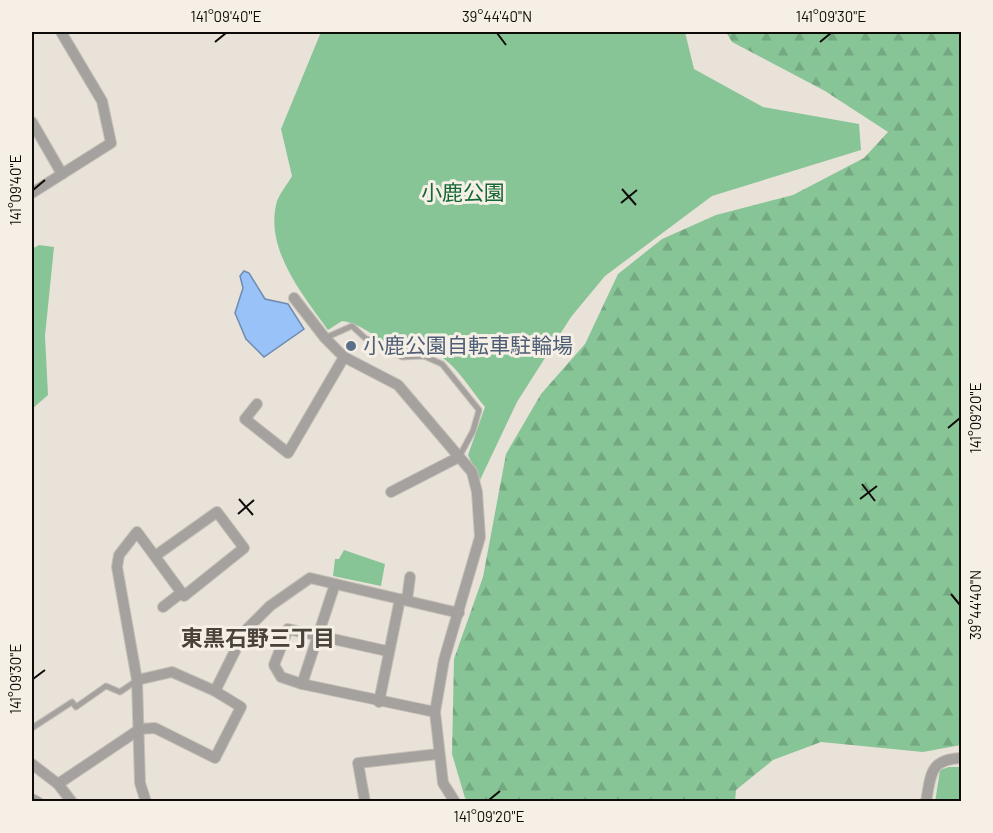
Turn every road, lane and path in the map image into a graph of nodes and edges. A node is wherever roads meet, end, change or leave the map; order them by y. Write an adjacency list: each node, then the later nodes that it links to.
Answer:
1 (67, 33): 3 (street)
2 (32, 122): 3 (street)
3 (62, 174): 4 (street)
4 (32, 193)
5 (294, 298): 6 (street)
6 (325, 338): 7 (street); 9 (lane)
7 (344, 357): 8 (street); 9 (street)
8 (257, 404)
9 (459, 456): 10 (street); 17 (street)
10 (391, 492)
11 (155, 556): 14 (street); 14 (street); 20 (street)
12 (410, 577): 15 (street)
13 (335, 585): 15 (street); 18 (street); 22 (street)
14 (180, 593): 16 (street)
15 (404, 600): 17 (street); 19 (street)
16 (163, 608)
17 (459, 613): 24 (street)
18 (318, 635): 19 (street); 21 (street); 21 (street)
19 (387, 651): 23 (street)
20 (137, 680): 22 (street); 25 (lane); 26 (street)
21 (302, 684): 23 (street)
22 (215, 691): 26 (street)
23 (379, 702): 24 (street)
24 (435, 712): 27 (street)
25 (32, 728)
26 (140, 729): 30 (street); 34 (street)
27 (438, 754): 35 (street); 36 (street)
28 (962, 758): 37 (street)
29 (32, 764): 30 (street)
30 (58, 784): 33 (street)
31 (32, 800): 32 (street)
32 (38, 801)
33 (72, 801)
34 (146, 801)
35 (365, 801)
36 (455, 801)
37 (926, 801)

